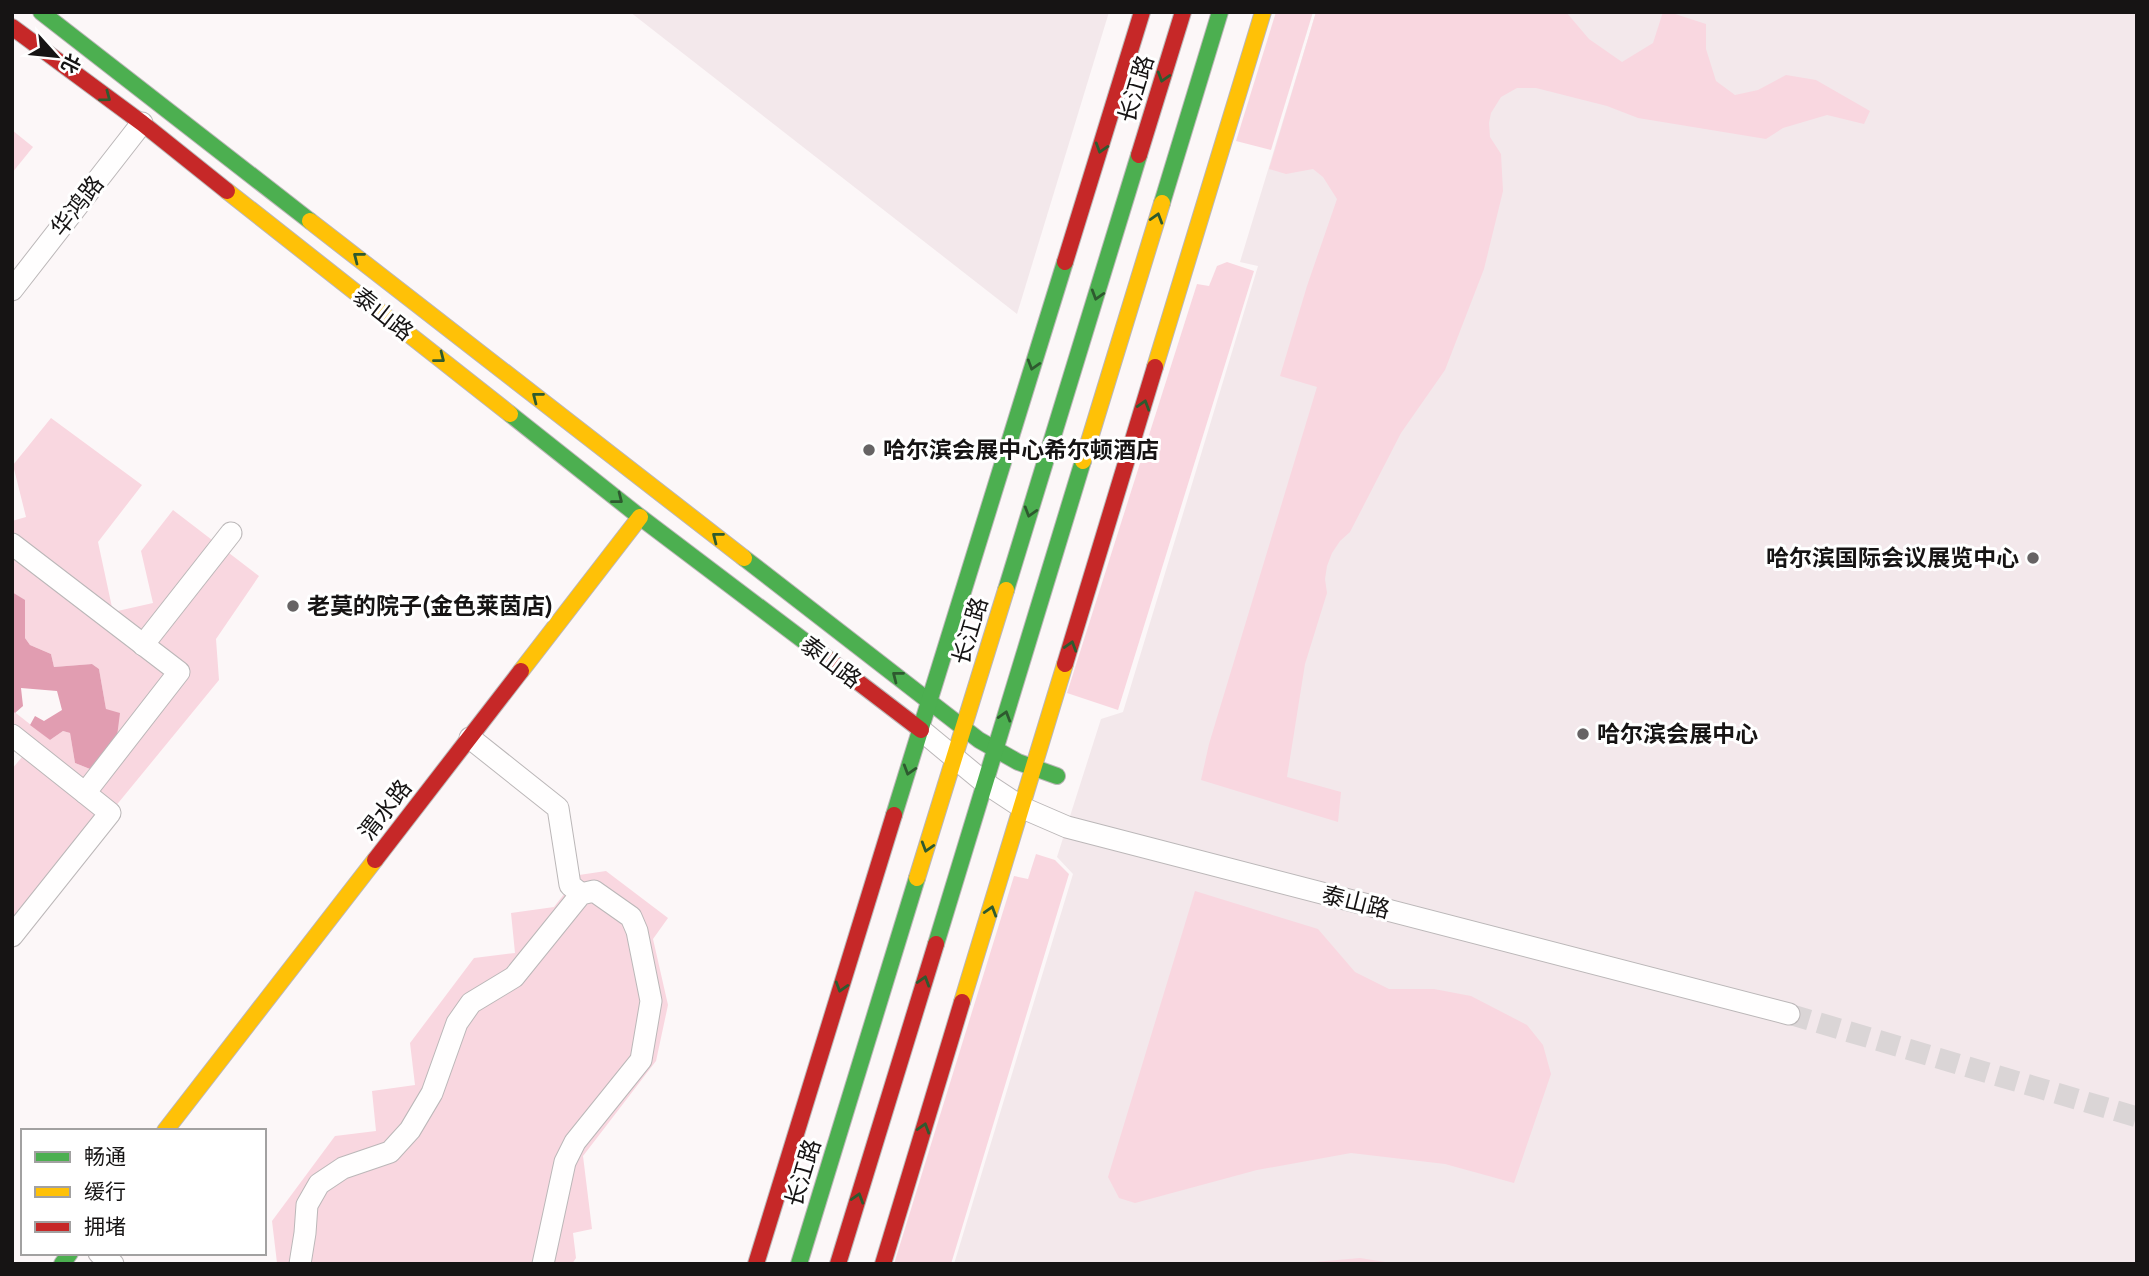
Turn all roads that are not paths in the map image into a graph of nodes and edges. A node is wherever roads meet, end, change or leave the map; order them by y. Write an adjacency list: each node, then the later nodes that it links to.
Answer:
1 (41, 12): 13 (main road, 泰山路, one-way to 1)
2 (1142, 12): 13 (main road, one-way to 13)
3 (1183, 12): 14 (main road, 长江路, one-way to 14)
4 (1220, 12): 18 (main road, one-way to 4)
5 (1263, 12): 20 (main road, one-way to 5)
6 (12, 27): 7 (main road, 泰山路, one-way to 7)
7 (142, 123): 8 (street, 华鸿路); 9 (main road, 泰山路, one-way to 9)
8 (12, 290)
9 (640, 517): 15 (main road, 泰山路); 17 (main road, 渭水路)
10 (231, 533): 12 (street)
11 (12, 544): 12 (street)
12 (143, 645): 23 (street)
13 (930, 701): 14 (main road, 泰山路); 15 (main road)
14 (964, 728): 18 (main road, 泰山路); 19 (main road, 长江路)
15 (921, 730): 19 (street, 泰山路); 31 (main road, one-way to 31)
16 (12, 735): 23 (street)
17 (470, 738): 25 (street); 28 (main road, 渭水路)
18 (995, 749): 20 (main road, 泰山路); 22 (main road)
19 (954, 758): 22 (street, 泰山路); 32 (main road, 长江路, one-way to 32)
20 (1035, 768): 21 (main road, 泰山路); 24 (main road)
21 (1057, 776)
22 (985, 783): 24 (street, 泰山路); 33 (main road, one-way to 22)
23 (85, 793): 26 (street)
24 (1023, 808): 27 (street, 泰山路); 34 (main road, one-way to 24)
25 (581, 894): 29 (street); 30 (street)
26 (12, 936)
27 (1789, 1014)
28 (167, 1129)
29 (300, 1264)
30 (543, 1264)
31 (756, 1264)
32 (799, 1264)
33 (838, 1264)
34 (883, 1264)

